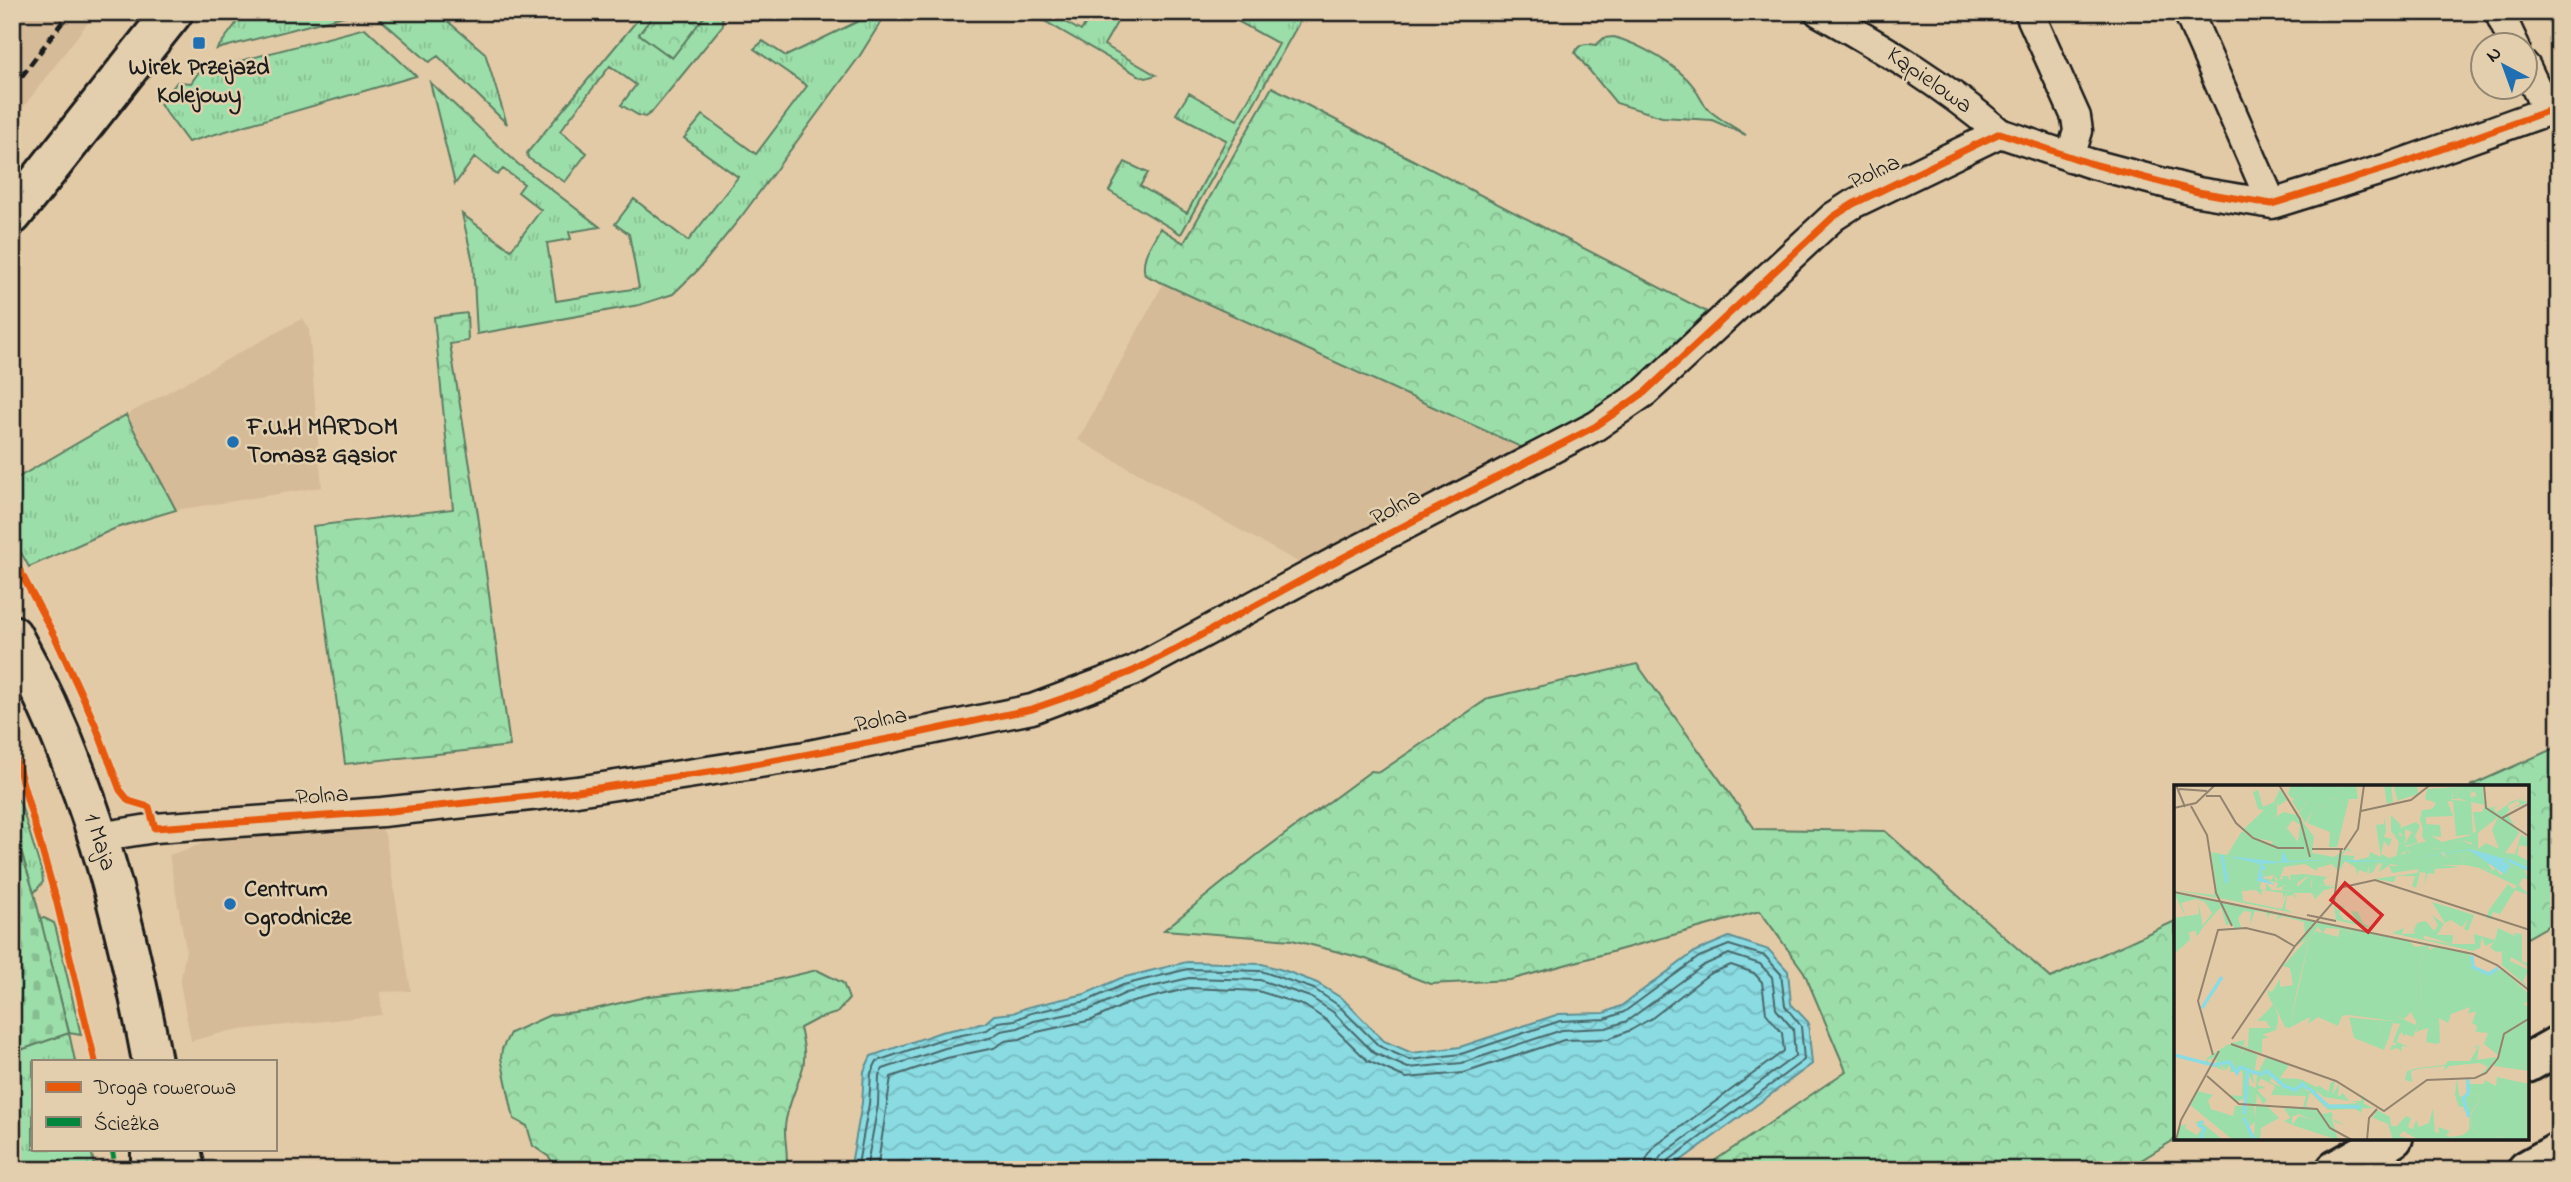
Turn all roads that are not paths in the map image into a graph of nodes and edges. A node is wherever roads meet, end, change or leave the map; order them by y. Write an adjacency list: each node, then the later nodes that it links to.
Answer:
1 (173, 12): 12 (main road)
2 (1819, 12): 9 (street, Kąpielowa)
3 (2029, 12): 10 (street)
4 (2188, 12): 11 (street)
5 (2499, 12): 6 (street)
6 (2508, 32)
7 (2540, 90): 8 (street)
8 (2553, 109): 11 (street)
9 (2000, 133): 10 (street); 14 (street, Polna)
10 (2070, 157): 11 (street)
11 (2272, 204)
12 (12, 215)
13 (12, 635): 14 (main road, 1 Maja)
14 (98, 837): 16 (main road, 1 Maja)
15 (2559, 1045): 17 (main road)
16 (152, 1060)
17 (2529, 1062)
18 (2389, 1140): 24 (main road)
19 (151, 1150): 22 (main road)
20 (181, 1150): 23 (main road)
21 (2559, 1152): 25 (main road)
22 (151, 1170)
23 (185, 1170)
24 (2336, 1170)
25 (2527, 1170)

